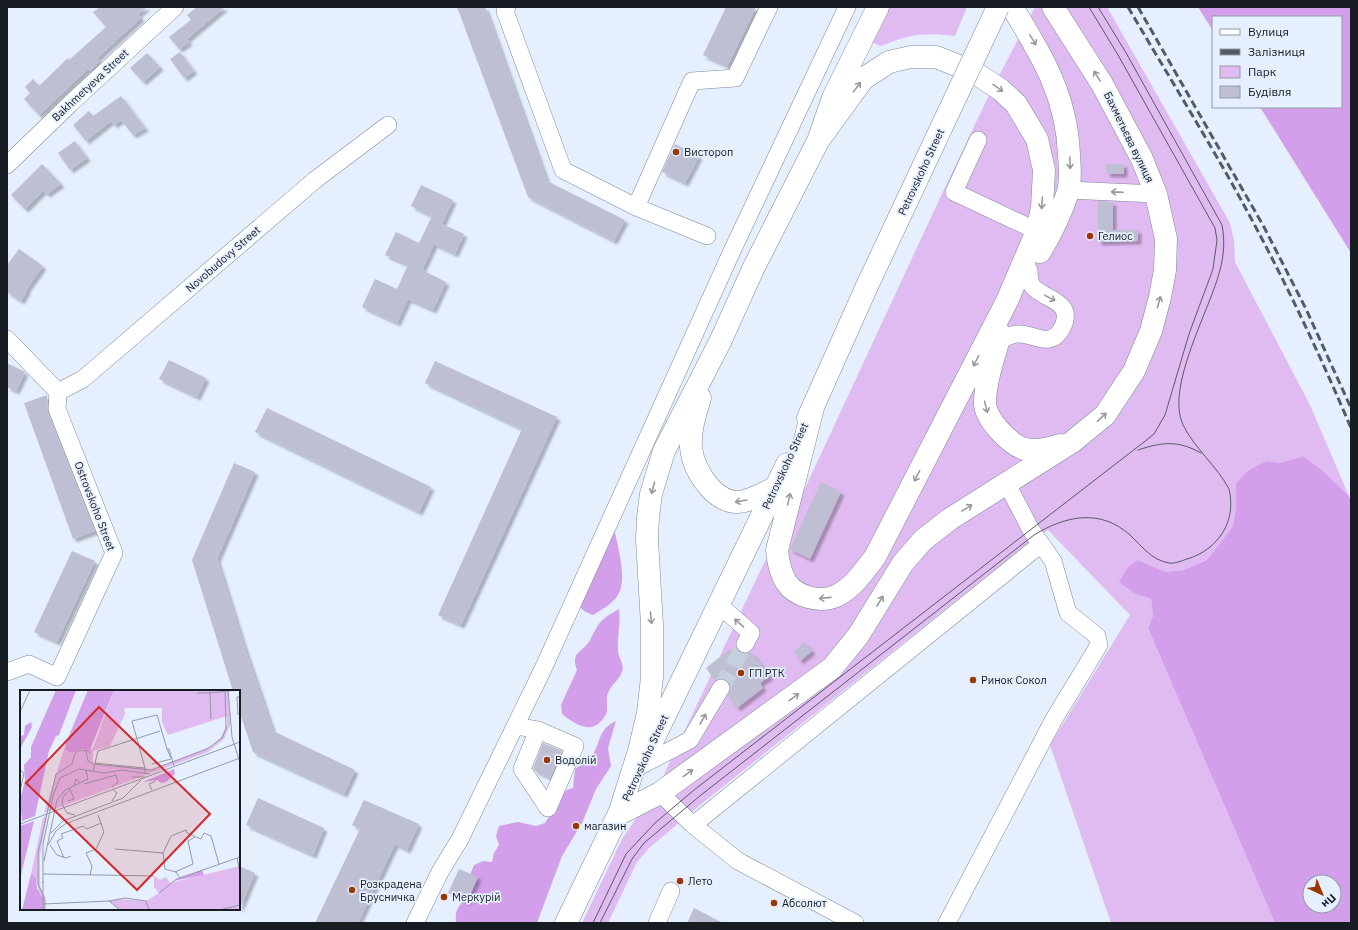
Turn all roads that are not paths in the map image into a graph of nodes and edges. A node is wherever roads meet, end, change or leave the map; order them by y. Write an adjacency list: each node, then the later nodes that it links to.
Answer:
1 (175, 7): 12 (street, Bakhmetyeva Street)
2 (507, 7): 15 (street)
3 (769, 7): 15 (street)
4 (847, 7): 18 (street)
5 (878, 7): 11 (main road)
6 (998, 7): 26 (main road, Petrovskoho Street, bridge)
7 (1012, 7): 13 (main road, one-way to 13)
8 (1053, 7): 14 (main road, Бахметьєва вулиця, one-way to 8)
9 (388, 125): 25 (street, Novobudovy Street)
10 (978, 140): 16 (street)
11 (818, 141): 16 (main road, one-way to 16); 19 (main road)
12 (7, 165)
13 (1068, 190): 14 (street, one-way to 13); 20 (main road)
14 (1156, 194): 27 (main road, Бахметьєва вулиця, one-way to 14)
15 (636, 207): 17 (street)
16 (1037, 231): 21 (main road)
17 (707, 236)
18 (732, 251): 19 (street); 35 (street)
19 (754, 267): 24 (main road)
20 (1029, 270): 21 (main road); 23 (street, one-way to 23)
21 (1007, 301): 23 (main road); 26 (main road, one-way to 26)
22 (7, 339): 25 (street)
23 (998, 341): 27 (main road, one-way to 27)
24 (720, 342): 29 (main road, one-way to 24); 39 (main road, one-way to 39)
25 (58, 392): 33 (street, Ostrovskoho Street)
26 (814, 404): 29 (main road, Petrovskoho Street)
27 (1072, 442): 28 (main road, Бахметьєва вулиця)
28 (1007, 484): 30 (street); 38 (main road, Бахметьєва вулиця, one-way to 28)
29 (777, 487): 31 (main road, Petrovskoho Street)
30 (1041, 544): 40 (street); 46 (street)
31 (718, 604): 32 (street, one-way to 31); 37 (main road, Petrovskoho Street)
32 (745, 644)
33 (7, 672)
34 (721, 688): 37 (street, one-way to 34)
35 (516, 726): 36 (street); 42 (street)
36 (538, 730)
37 (640, 766): 39 (main road, Petrovskoho Street)
38 (660, 792): 39 (main road, Бахметьєва вулиця); 40 (street)
39 (619, 814): 43 (main road, Petrovskoho Street)
40 (693, 826): 45 (street)
41 (671, 891): 44 (street)
42 (415, 923)
43 (566, 923)
44 (657, 923)
45 (855, 923)
46 (947, 923)

